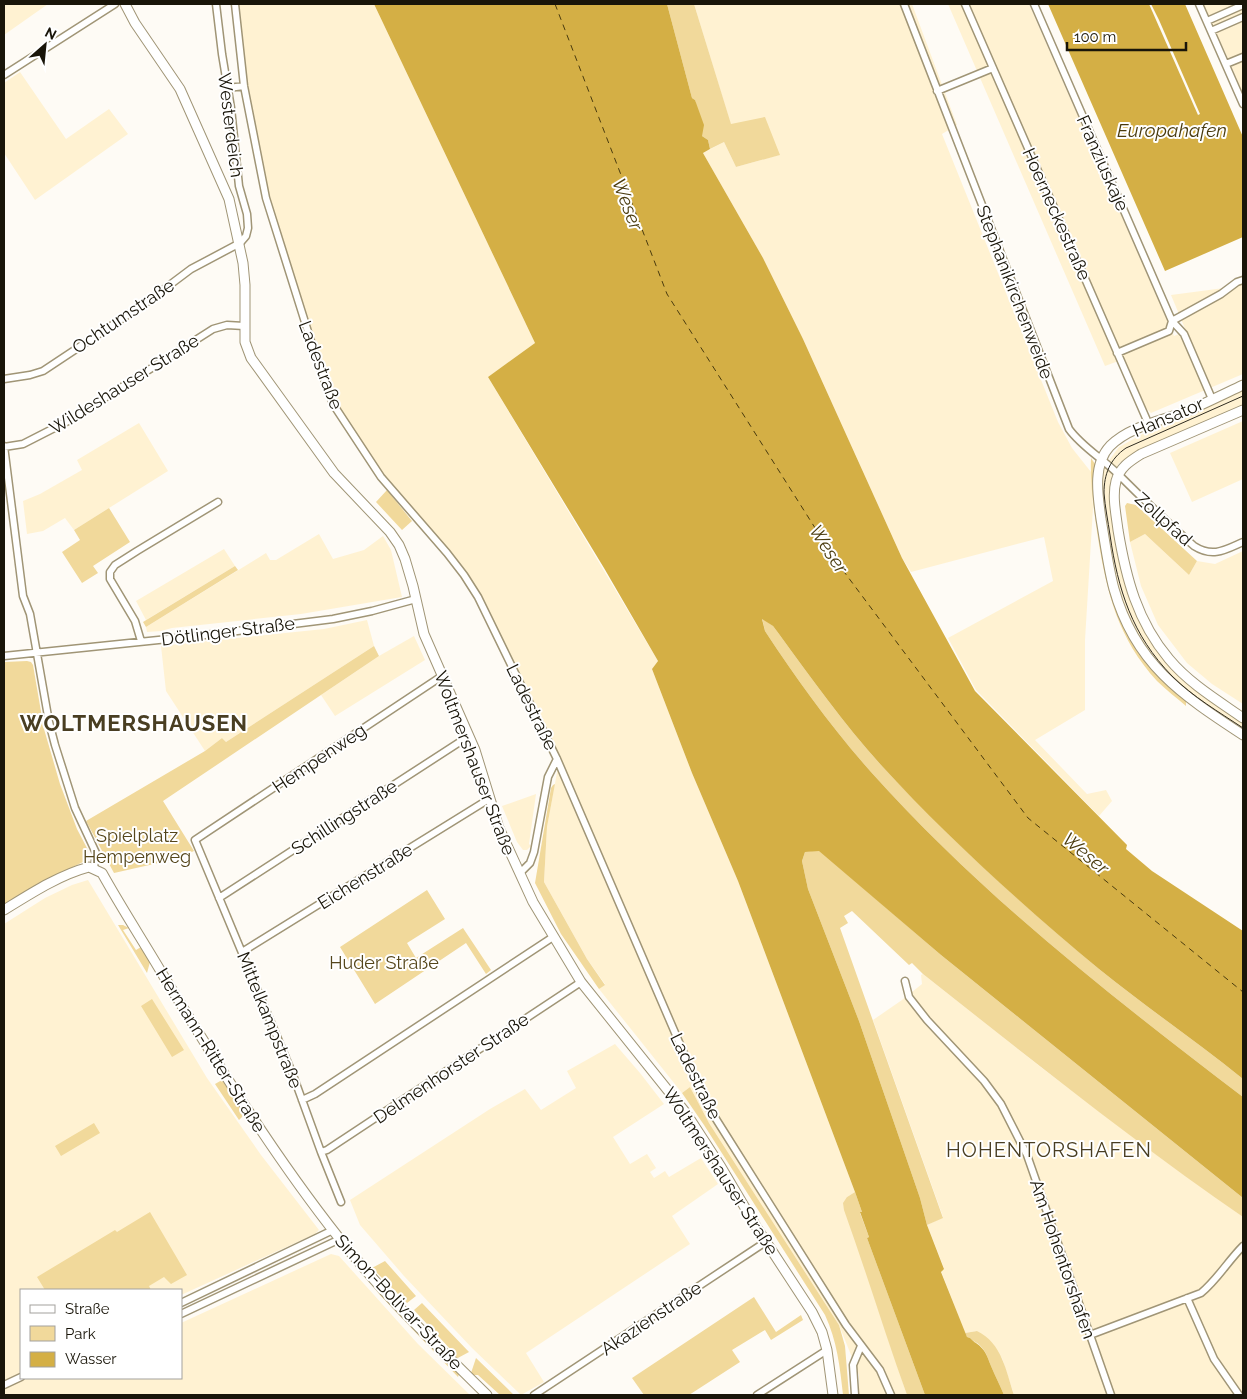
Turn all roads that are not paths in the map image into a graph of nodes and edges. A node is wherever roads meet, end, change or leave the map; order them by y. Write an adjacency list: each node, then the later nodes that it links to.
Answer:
1 (115, 4): 16 (street)
2 (124, 4): 22 (street, Woltmershauser Straße)
3 (216, 4): 18 (street, Westerdeich)
4 (235, 4): 17 (street, Ladestraße)
5 (904, 4): 19 (street, Stephanikirchenweide)
6 (965, 4): 15 (street, Hoerneckestraße)
7 (1034, 4): 24 (street, Franziuskaje)
8 (1199, 4): 11 (street)
9 (1243, 5): 11 (street)
10 (1243, 17): 12 (street)
11 (1207, 21): 12 (street)
12 (1211, 31): 14 (street)
13 (1243, 57): 14 (street)
14 (1226, 64): 20 (street)
15 (993, 68): 19 (street); 26 (street, Hoerneckestraße)
16 (4, 75)
17 (244, 86): 18 (street); 45 (street, Ladestraße)
18 (228, 88): 22 (street, Westerdeich)
19 (937, 91): 33 (street, Stephanikirchenweide)
20 (1242, 96): 21 (street)
21 (1243, 104)
22 (240, 243): 25 (street, Woltmershauser Straße); 27 (street, Ochtumstraße)
23 (1243, 281): 24 (street)
24 (1172, 321): 26 (street); 29 (street, Franziuskaje)
25 (244, 326): 32 (street, Wildeshauser Straße); 37 (street, Woltmershauser Straße)
26 (1117, 352): 31 (street, Hoerneckestraße)
27 (4, 379)
28 (1243, 385): 29 (street, Hansator)
29 (1212, 399): 31 (street, Hansator)
30 (1243, 410): 34 (street, Hansator)
31 (1149, 424): 33 (street, Hansator)
32 (4, 446): 39 (street)
33 (1102, 460): 34 (street, Stephanikirchenweide); 43 (street)
34 (1119, 475): 36 (street, Zollpfad); 42 (street)
35 (218, 502): 38 (street)
36 (1243, 542)
37 (416, 599): 38 (street, Dötlinger Straße); 41 (street, Woltmershauser Straße)
38 (142, 642): 39 (street, Dötlinger Straße)
39 (37, 654): 40 (street, Dötlinger Straße); 48 (street)
40 (4, 656)
41 (442, 676): 44 (street, Woltmershauser Straße); 47 (street, Hempenweg)
42 (1243, 718)
43 (1243, 735)
44 (469, 736): 46 (street, Woltmershauser Straße); 50 (street, Schillingstraße)
45 (558, 759): 49 (street, Ladestraße); 67 (street, Ladestraße)
46 (489, 799): 49 (street, Woltmershauser Straße); 53 (street, Eichenstraße)
47 (195, 840): 50 (street, Mittelkampstraße)
48 (94, 868): 51 (street); 59 (street, Hermann-Ritter-Straße)
49 (520, 873): 52 (street, Woltmershauser Straße)
50 (219, 898): 53 (street, Mittelkampstraße)
51 (4, 910)
52 (553, 937): 55 (street, Woltmershauser Straße); 56 (street)
53 (242, 952): 56 (street, Mittelkampstraße)
54 (905, 981): 66 (street, Am Hohentorshafen)
55 (580, 982): 57 (street, Delmenhorster Straße); 61 (street, Woltmershauser Straße)
56 (302, 1100): 57 (street, Mittelkampstraße)
57 (321, 1152): 58 (street, Mittelkampstraße)
58 (341, 1202)
59 (333, 1230): 60 (street, Simon-Bolivar-Straße); 64 (street)
60 (340, 1239): 65 (street); 71 (street, Simon-Bolivar-Straße)
61 (767, 1241): 68 (street, Woltmershauser Straße); 72 (street, Akazienstraße)
62 (1243, 1246): 63 (street)
63 (1187, 1298): 66 (street); 78 (street)
64 (182, 1304)
65 (183, 1313)
66 (1090, 1335): 77 (street, Am Hohentorshafen)
67 (861, 1346): 75 (street); 76 (street, Ladestraße)
68 (827, 1350): 73 (street); 74 (street, Woltmershauser Straße)
69 (20, 1377): 70 (street)
70 (4, 1385)
71 (487, 1395)
72 (534, 1395)
73 (757, 1395)
74 (833, 1395)
75 (855, 1395)
76 (892, 1395)
77 (1111, 1395)
78 (1239, 1395)

